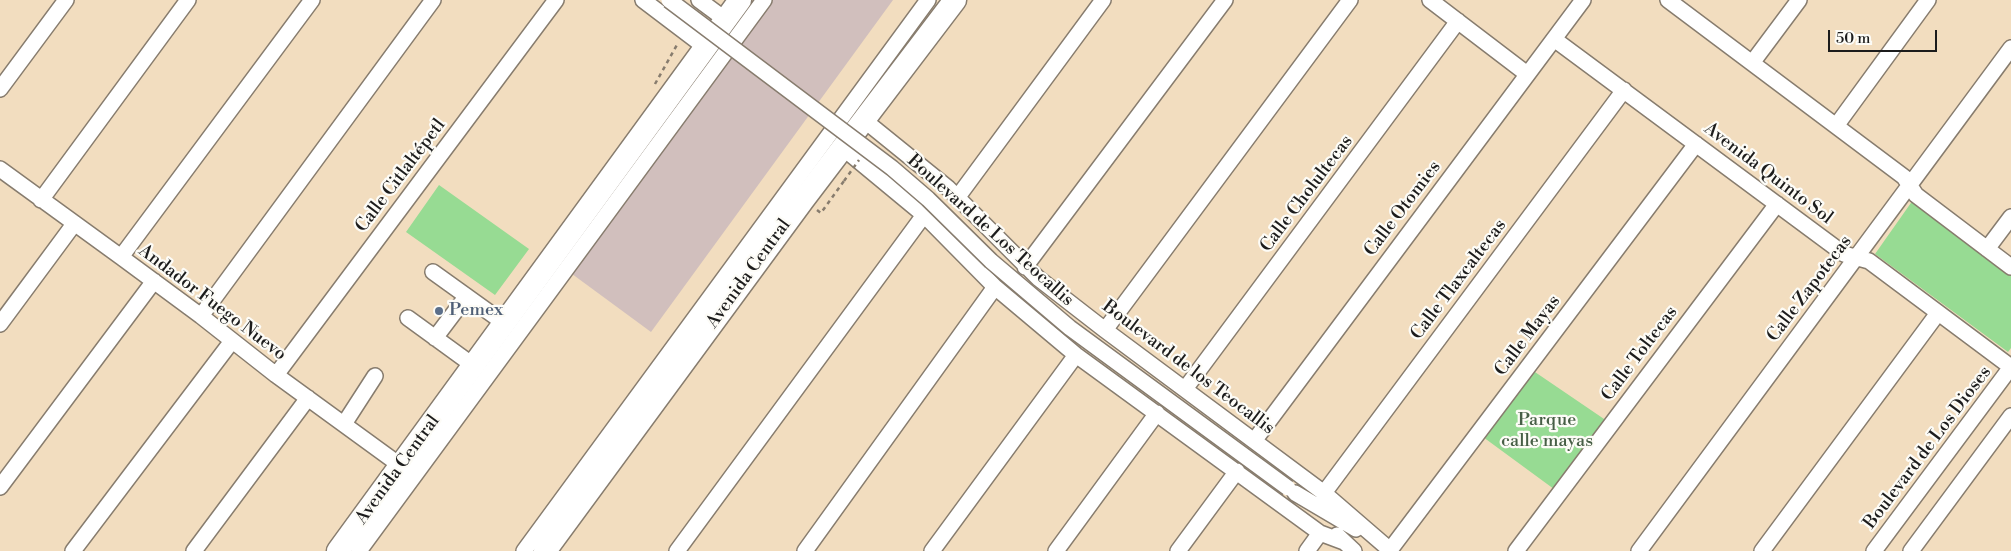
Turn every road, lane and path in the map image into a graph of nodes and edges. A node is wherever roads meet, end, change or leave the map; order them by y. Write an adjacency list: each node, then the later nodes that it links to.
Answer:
1 (66, 0): 30 (street)
2 (188, 0): 40 (street)
3 (312, 0): 47 (street)
4 (433, 0): 56 (street)
5 (556, 0): 66 (street, Calle Citlaltépetl)
6 (643, 0): 24 (street)
7 (669, 0): 77 (street, Boulevard de Los Teocallis, bridge)
8 (699, 0): 22 (street)
9 (740, 0): 22 (highway, Avenida Central)
10 (764, 0): 85 (street)
11 (928, 0): 86 (street)
12 (955, 0): 33 (highway, Avenida Central)
13 (1103, 0): 39 (street)
14 (1225, 0): 49 (street)
15 (1350, 0): 60 (street)
16 (1430, 0): 23 (street)
17 (1583, 0): 25 (street, Calle Otomies)
18 (1668, 0): 21 (street)
19 (1799, 0): 28 (street)
20 (1928, 0): 34 (street)
21 (1684, 5): 28 (street)
22 (726, 20): 26 (highway, Avenida Central)
23 (1458, 21): 29 (street); 68 (street, Calle Cholultecas)
24 (685, 32): 26 (street); 31 (path)
25 (1554, 39): 29 (street, Calle Otomies); 32 (street, Avenida Quinto Sol)
26 (706, 47): 59 (highway, Avenida Central)
27 (2011, 48): 38 (street, Calle Zapotecas)
28 (1752, 63): 34 (street)
29 (1527, 74): 73 (street, Calle Otomies)
30 (0, 89)
31 (652, 89)
32 (1624, 90): 35 (street, Avenida Quinto Sol); 78 (street, Calle Tlaxcaltecas)
33 (864, 120): 36 (highway, Avenida Central); 39 (street, Boulevard de los Teocallis)
34 (1836, 126): 38 (street)
35 (1696, 144): 41 (street, Avenida Quinto Sol); 93 (street, Calle Mayas)
36 (853, 152): 42 (path, bridge); 43 (street, Boulevard de los Teocallis); 81 (highway, Avenida Central)
37 (0, 169): 40 (street, Andador Fuego Nuevo)
38 (1910, 186): 46 (street); 48 (street, Calle Zapotecas)
39 (952, 193): 43 (street, Boulevard de los Teocallis); 49 (street, Boulevard de los Teocallis)
40 (40, 200): 45 (street, Andador Fuego Nuevo)
41 (1777, 204): 48 (street, Avenida Quinto Sol); 94 (street, Calle Toltecas)
42 (821, 213)
43 (922, 213): 53 (street, Boulevard de los Teocallis); 87 (street)
44 (2011, 216): 46 (street)
45 (74, 224): 47 (street, Andador Fuego Nuevo); 58 (street)
46 (1987, 249): 50 (street)
47 (121, 257): 52 (street, Andador Fuego Nuevo)
48 (1856, 258): 55 (street, Avenida Quinto Sol); 95 (street, Calle Zapotecas)
49 (1025, 267): 60 (street, Boulevard de los Teocallis)
50 (2011, 267)
51 (433, 272): 54 (street)
52 (154, 281): 56 (street, Andador Fuego Nuevo); 76 (street)
53 (995, 287): 63 (street, Boulevard de los Teocallis); 88 (street)
54 (466, 297): 59 (street); 61 (street)
55 (1938, 313): 65 (street, Avenida Quinto Sol); 96 (street)
56 (201, 316): 62 (street, Andador Fuego Nuevo)
57 (408, 318): 61 (street)
58 (0, 324)
59 (504, 324): 64 (highway, Avenida Central)
60 (1105, 330): 68 (street, Boulevard de los Teocallis)
61 (435, 338): 64 (street)
62 (232, 341): 66 (street, Andador Fuego Nuevo); 82 (street)
63 (1076, 354): 70 (street, Boulevard de los Teocallis); 89 (street)
64 (474, 366): 74 (highway, Avenida Central)
65 (2011, 367): 97 (street, Boulevard de Los Dioses)
66 (276, 375): 69 (street, Andador Fuego Nuevo)
67 (375, 376): 72 (street)
68 (1185, 390): 73 (street, Boulevard de los Teocallis)
69 (308, 398): 72 (street, Andador Fuego Nuevo); 83 (street)
70 (1157, 413): 75 (street, Boulevard de los Teocallis); 90 (street)
71 (2011, 416): 98 (street)
72 (344, 424): 74 (street, Andador Fuego Nuevo)
73 (1254, 441): 78 (street, Boulevard de los Teocallis)
74 (401, 466): 84 (highway, Avenida Central)
75 (1236, 471): 79 (street, Boulevard de los Teocallis); 91 (street)
76 (0, 486)
77 (1288, 488)
78 (1324, 493): 93 (street, Boulevard de los Teocallis)
79 (1320, 533): 80 (street, Boulevard de los Teocallis); 92 (street)
80 (1349, 547): 93 (street)
81 (548, 550)
82 (74, 551)
83 (194, 551)
84 (338, 551)
85 (359, 551)
86 (524, 551)
87 (676, 551)
88 (805, 551)
89 (932, 551)
90 (1056, 551)
91 (1178, 551)
92 (1307, 551)
93 (1391, 551)
94 (1516, 551)
95 (1639, 551)
96 (1762, 551)
97 (1874, 551)
98 (1911, 551)

